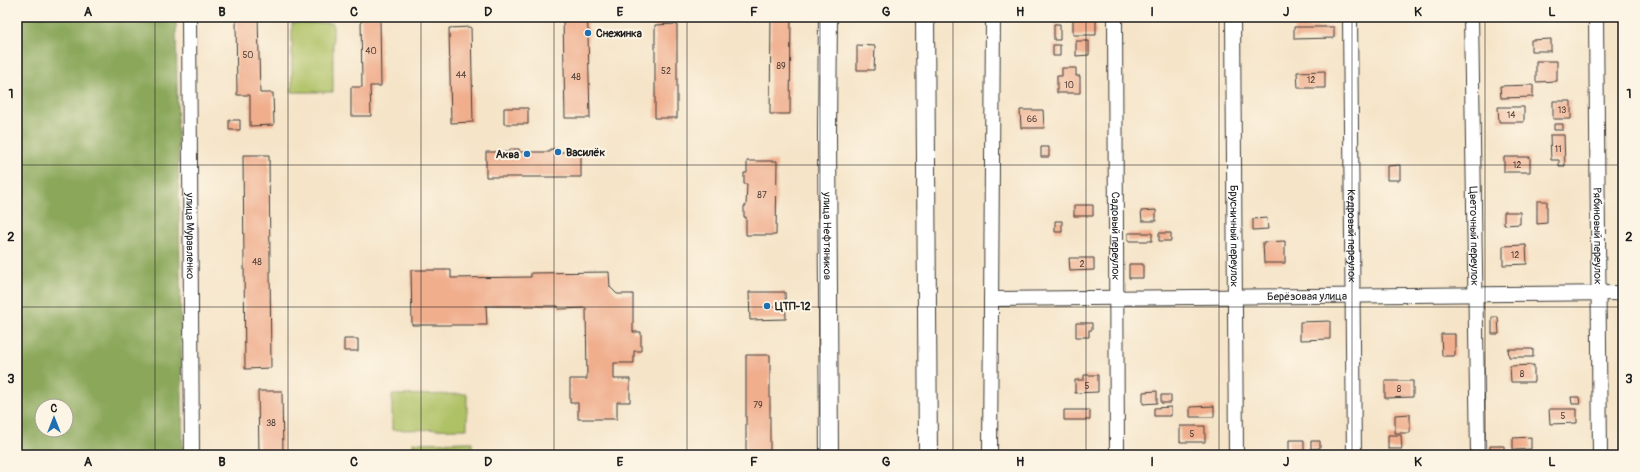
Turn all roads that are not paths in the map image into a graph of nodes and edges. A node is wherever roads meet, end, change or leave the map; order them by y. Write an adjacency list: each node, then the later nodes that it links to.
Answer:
1 (189, 17): 17 (street, улица Муравленко)
2 (828, 17): 18 (main road, улица Нефтяников)
3 (925, 17): 19 (main road)
4 (993, 17): 16 (street)
5 (1115, 17): 15 (street, Садовый переулок)
6 (1233, 17): 14 (street, Брусничный переулок)
7 (1350, 17): 13 (street, Кедровый переулок)
8 (1471, 17): 12 (street, Цветочный переулок)
9 (1596, 17): 11 (street, Рябиновый переулок)
10 (1623, 293): 11 (street, Берёзовая улица)
11 (1598, 294): 12 (street, Берёзовая улица); 25 (street, Рябиновый переулок)
12 (1475, 295): 13 (street, Берёзовая улица); 24 (street, Цветочный переулок)
13 (1352, 296): 14 (street, Берёзовая улица); 23 (street, Кедровый переулок)
14 (1235, 297): 15 (street, Берёзовая улица); 22 (street, Брусничный переулок)
15 (1116, 298): 16 (street, Берёзовая улица); 21 (street, Садовый переулок)
16 (991, 299): 20 (street)
17 (192, 455)
18 (829, 455)
19 (928, 455)
20 (990, 455)
21 (1117, 455)
22 (1236, 455)
23 (1354, 455)
24 (1478, 455)
25 (1600, 455)

